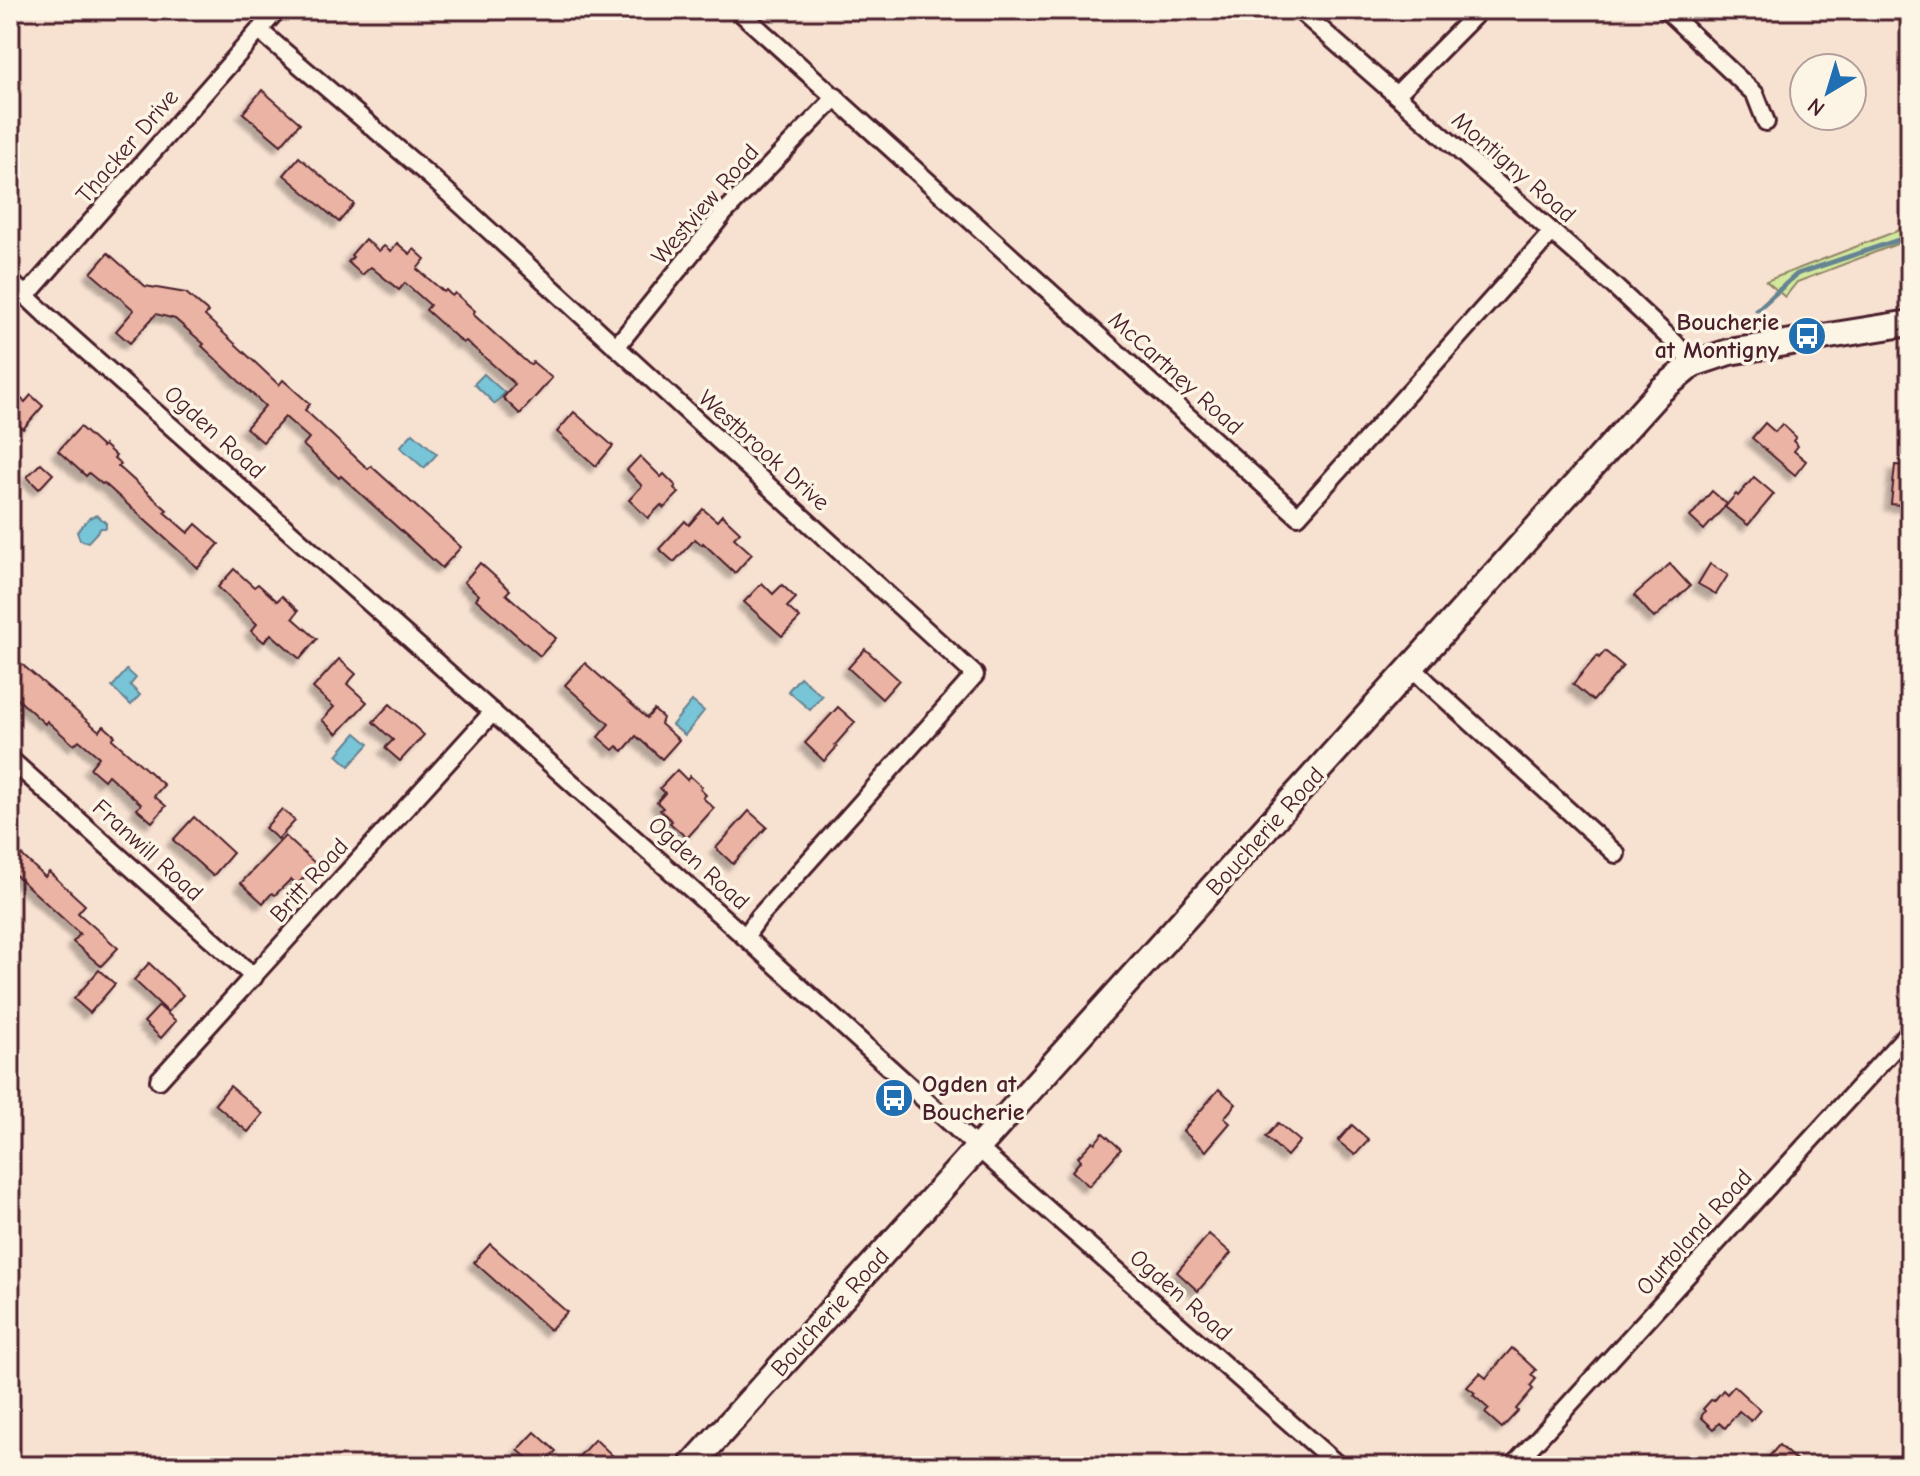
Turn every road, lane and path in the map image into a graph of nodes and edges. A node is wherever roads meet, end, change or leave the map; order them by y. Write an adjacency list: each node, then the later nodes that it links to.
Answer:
1 (277, 10): 6 (street, Thacker Drive)
2 (738, 10): 8 (street, McCartney Road)
3 (1299, 10): 7 (street, Montigny Road)
4 (1480, 10): 7 (street)
5 (1666, 10): 9 (street)
6 (260, 31): 12 (street, Thacker Drive); 14 (street, Westbrook Drive)
7 (1396, 95): 10 (street, Montigny Road)
8 (836, 97): 10 (street, McCartney Road); 14 (street, Westview Road)
9 (1766, 122)
10 (1552, 232): 15 (street, Montigny Road)
11 (10, 281): 12 (street)
12 (26, 296): 17 (street, Ogden Road)
13 (1910, 323): 15 (main road, Boucherie Road)
14 (616, 347): 20 (street, Westbrook Drive)
15 (1693, 364): 16 (main road, Boucherie Road)
16 (1412, 667): 19 (street); 24 (main road, Boucherie Road)
17 (493, 712): 20 (street, Ogden Road); 21 (street, Britt Road)
18 (10, 759): 21 (street, Franwill Road)
19 (1616, 854)
20 (745, 937): 24 (street, Ogden Road)
21 (254, 977): 23 (street, Britt Road)
22 (1910, 1031): 27 (street, Ourtoland Road)
23 (159, 1080)
24 (978, 1148): 25 (main road, Boucherie Road); 26 (street, Ogden Road)
25 (691, 1466)
26 (1339, 1466)
27 (1513, 1466)

